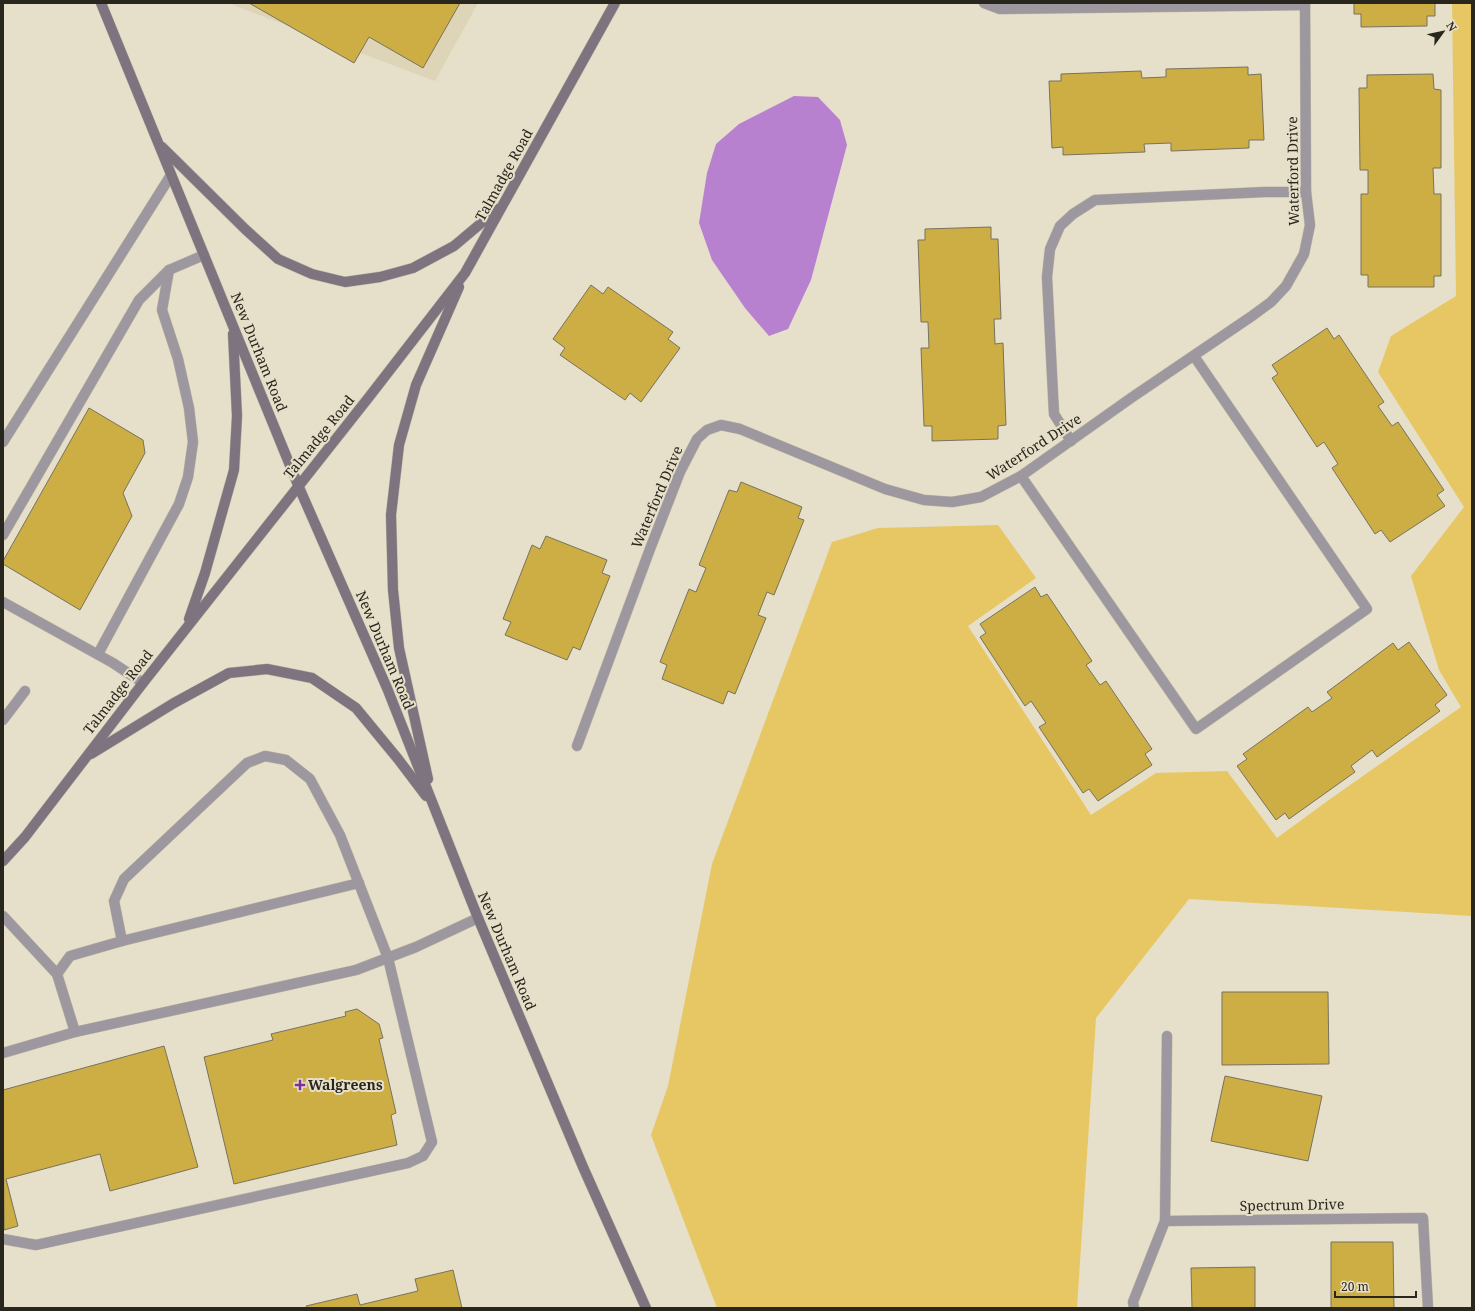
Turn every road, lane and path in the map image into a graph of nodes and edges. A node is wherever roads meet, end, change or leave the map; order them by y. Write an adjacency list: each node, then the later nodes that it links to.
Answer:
1 (101, 3): 5 (street, New Durham Road)
2 (615, 3): 8 (street, Talmadge Road)
3 (984, 3): 4 (street, Waterford Drive)
4 (1305, 4): 7 (street, Waterford Drive)
5 (158, 144): 6 (street, New Durham Road); 8 (street)
6 (171, 175): 9 (street, New Durham Road); 15 (street)
7 (1306, 192): 13 (street, Waterford Drive); 14 (street)
8 (503, 205): 11 (street, Talmadge Road)
9 (204, 255): 10 (street); 12 (street, New Durham Road)
10 (169, 270): 18 (street); 21 (street)
11 (465, 272): 17 (street, Talmadge Road); 27 (street)
12 (233, 326): 17 (street, New Durham Road); 20 (street)
13 (1194, 356): 14 (street, Waterford Drive); 16 (street)
14 (1071, 441): 16 (street, Waterford Drive)
15 (3, 442)
16 (1021, 476): 25 (street, Waterford Drive)
17 (298, 485): 20 (street, Talmadge Road); 27 (street, New Durham Road)
18 (3, 535)
19 (3, 602): 21 (street)
20 (186, 628): 22 (street, Talmadge Road)
21 (98, 654): 22 (street)
22 (143, 683): 26 (street, Talmadge Road)
23 (25, 691): 24 (street)
24 (3, 720)
25 (577, 746)
26 (86, 758): 27 (street); 28 (street, Talmadge Road)
27 (435, 808): 31 (street, New Durham Road)
28 (3, 861)
29 (359, 883): 32 (street); 32 (street); 33 (street)
30 (3, 916): 34 (street)
31 (478, 918): 33 (street); 40 (street, New Durham Road)
32 (122, 941): 34 (street)
33 (388, 958): 35 (street); 39 (street)
34 (57, 974): 35 (street)
35 (75, 1032): 37 (street)
36 (1167, 1036): 38 (street)
37 (3, 1052)
38 (1165, 1220): 41 (street); 42 (street, Spectrum Drive)
39 (3, 1239)
40 (646, 1308)
41 (1134, 1308)
42 (1428, 1308)

